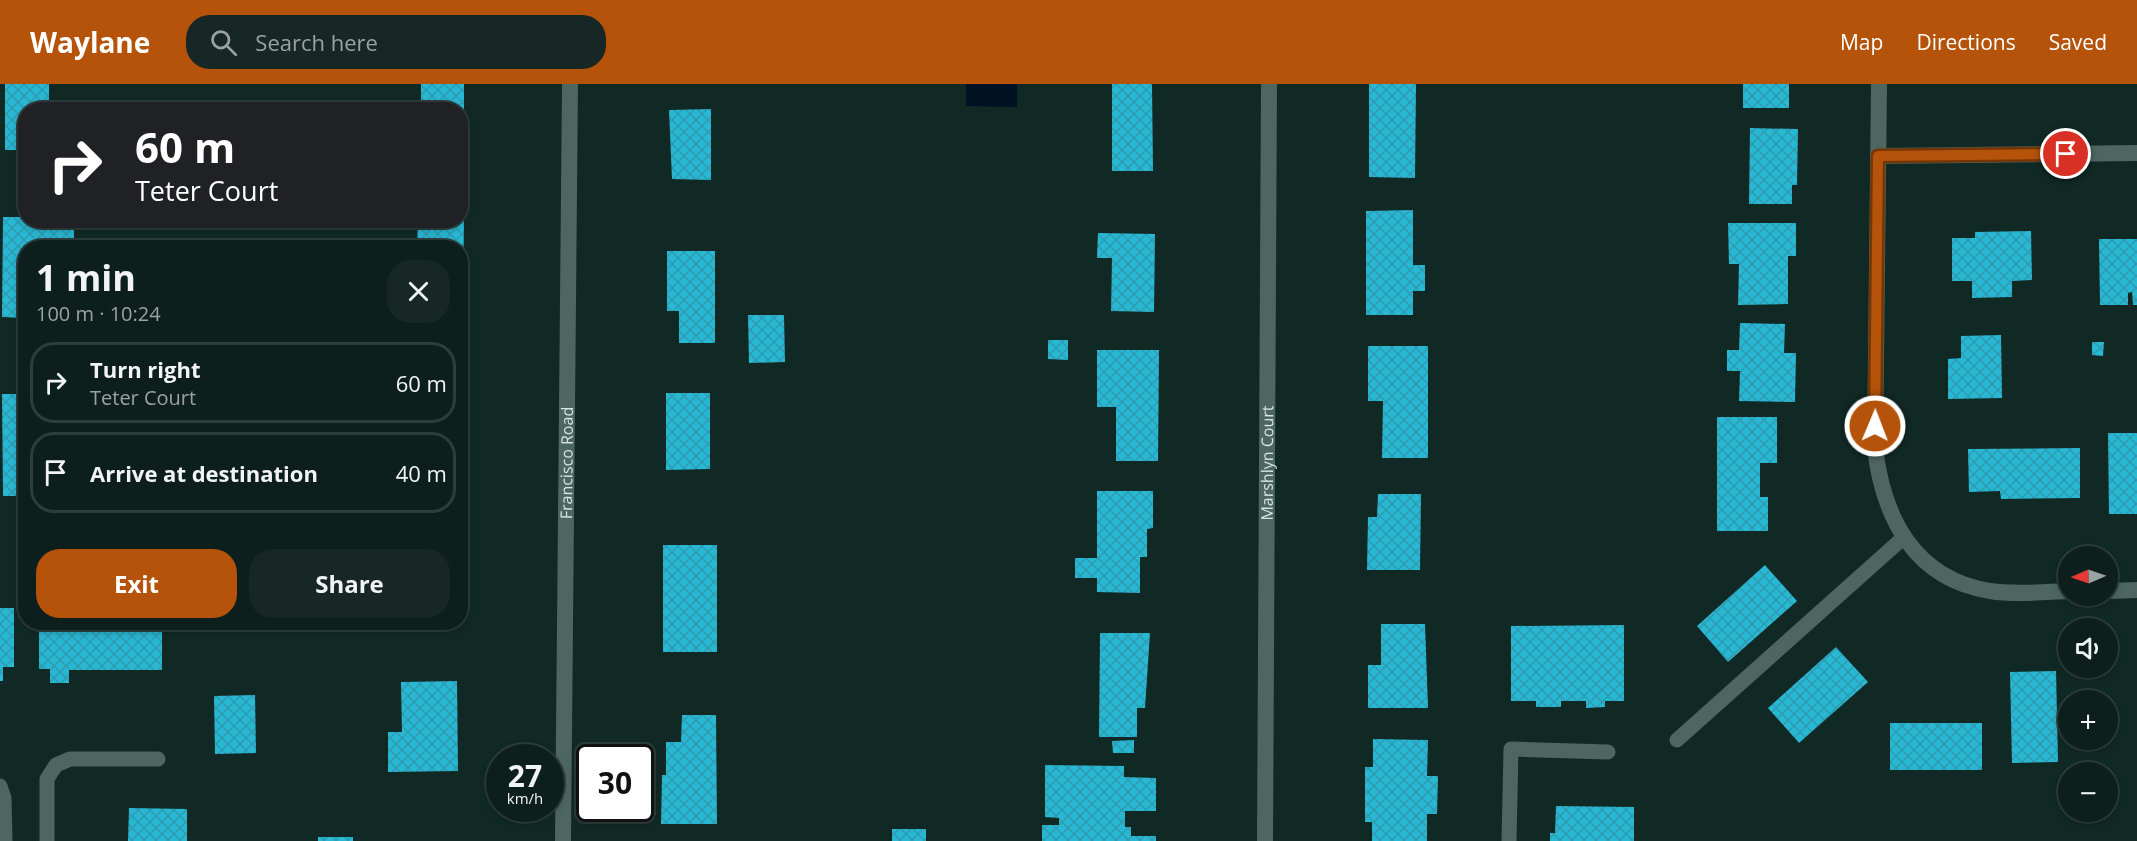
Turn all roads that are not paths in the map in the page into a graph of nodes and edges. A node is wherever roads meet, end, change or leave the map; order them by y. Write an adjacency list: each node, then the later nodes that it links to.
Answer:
1 (570, 84): 16 (street, Francisco Road)
2 (1269, 84): 17 (street, Marshlyn Court)
3 (1879, 84): 5 (street)
4 (2137, 153): 5 (street)
5 (1878, 156): 6 (street)
6 (1903, 538): 8 (street); 10 (lane)
7 (2137, 590): 9 (street)
8 (2058, 591)
9 (2118, 591)
10 (1677, 740)
11 (1608, 752): 18 (lane)
12 (158, 759): 15 (lane)
13 (0, 786): 14 (lane)
14 (5, 841)
15 (46, 841)
16 (563, 841)
17 (1265, 841)
18 (1509, 841)

